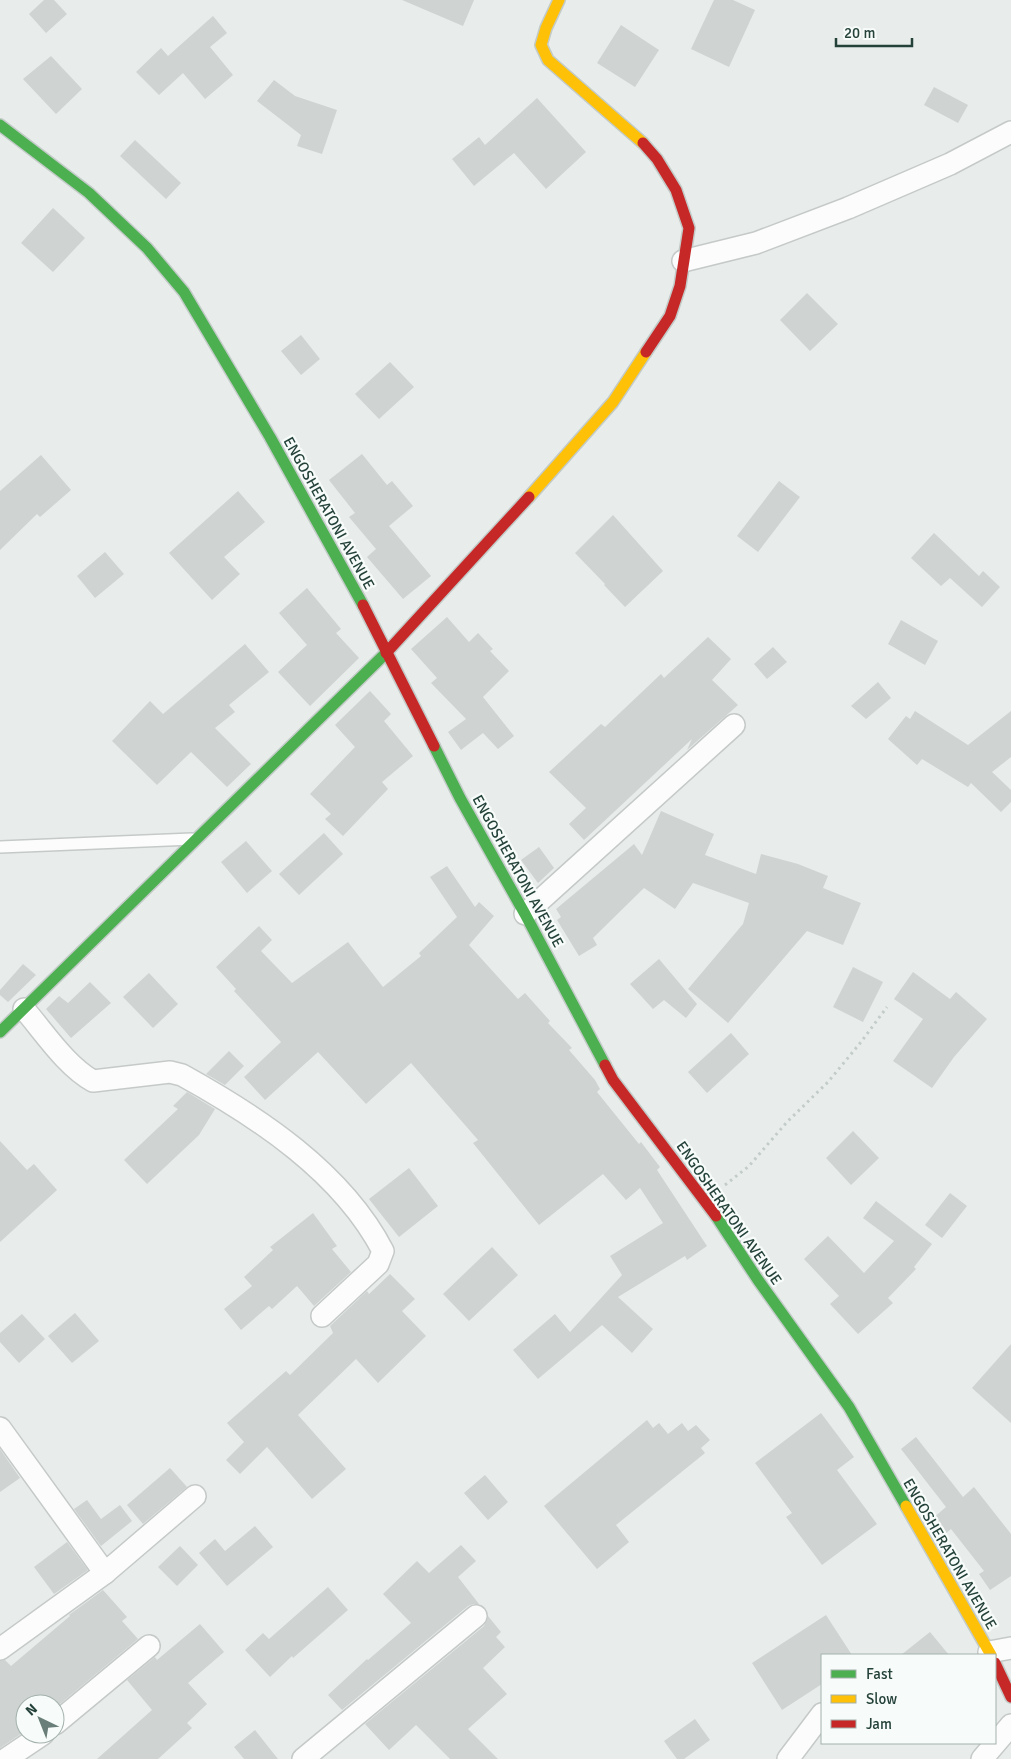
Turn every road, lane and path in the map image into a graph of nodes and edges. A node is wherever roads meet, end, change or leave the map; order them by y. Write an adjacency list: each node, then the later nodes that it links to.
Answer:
1 (559, 0): 4 (street)
2 (0, 125): 5 (street, ENGOSHERATONI AVENUE)
3 (1011, 132): 4 (street)
4 (683, 261): 5 (street)
5 (386, 652): 7 (street); 9 (street, ENGOSHERATONI AVENUE)
6 (734, 725): 9 (street)
7 (196, 839): 8 (lane); 11 (street)
8 (0, 847)
9 (525, 914): 13 (street, ENGOSHERATONI AVENUE)
10 (887, 1006): 13 (path)
11 (24, 1009): 12 (street); 14 (street)
12 (0, 1032)
13 (705, 1200): 22 (street, ENGOSHERATONI AVENUE)
14 (322, 1316)
15 (0, 1428): 17 (street)
16 (194, 1496): 17 (street)
17 (105, 1573): 21 (street)
18 (476, 1616): 32 (street)
19 (149, 1646): 27 (street)
20 (1011, 1648): 23 (street)
21 (0, 1649)
22 (990, 1654)
23 (996, 1655)
24 (996, 1665): 25 (street, ENGOSHERATONI AVENUE)
25 (1011, 1697)
26 (821, 1715): 33 (street)
27 (65, 1716)
28 (1011, 1725): 29 (street)
29 (996, 1739)
30 (28, 1744): 31 (street)
31 (6, 1759)
32 (303, 1759)
33 (788, 1759)

